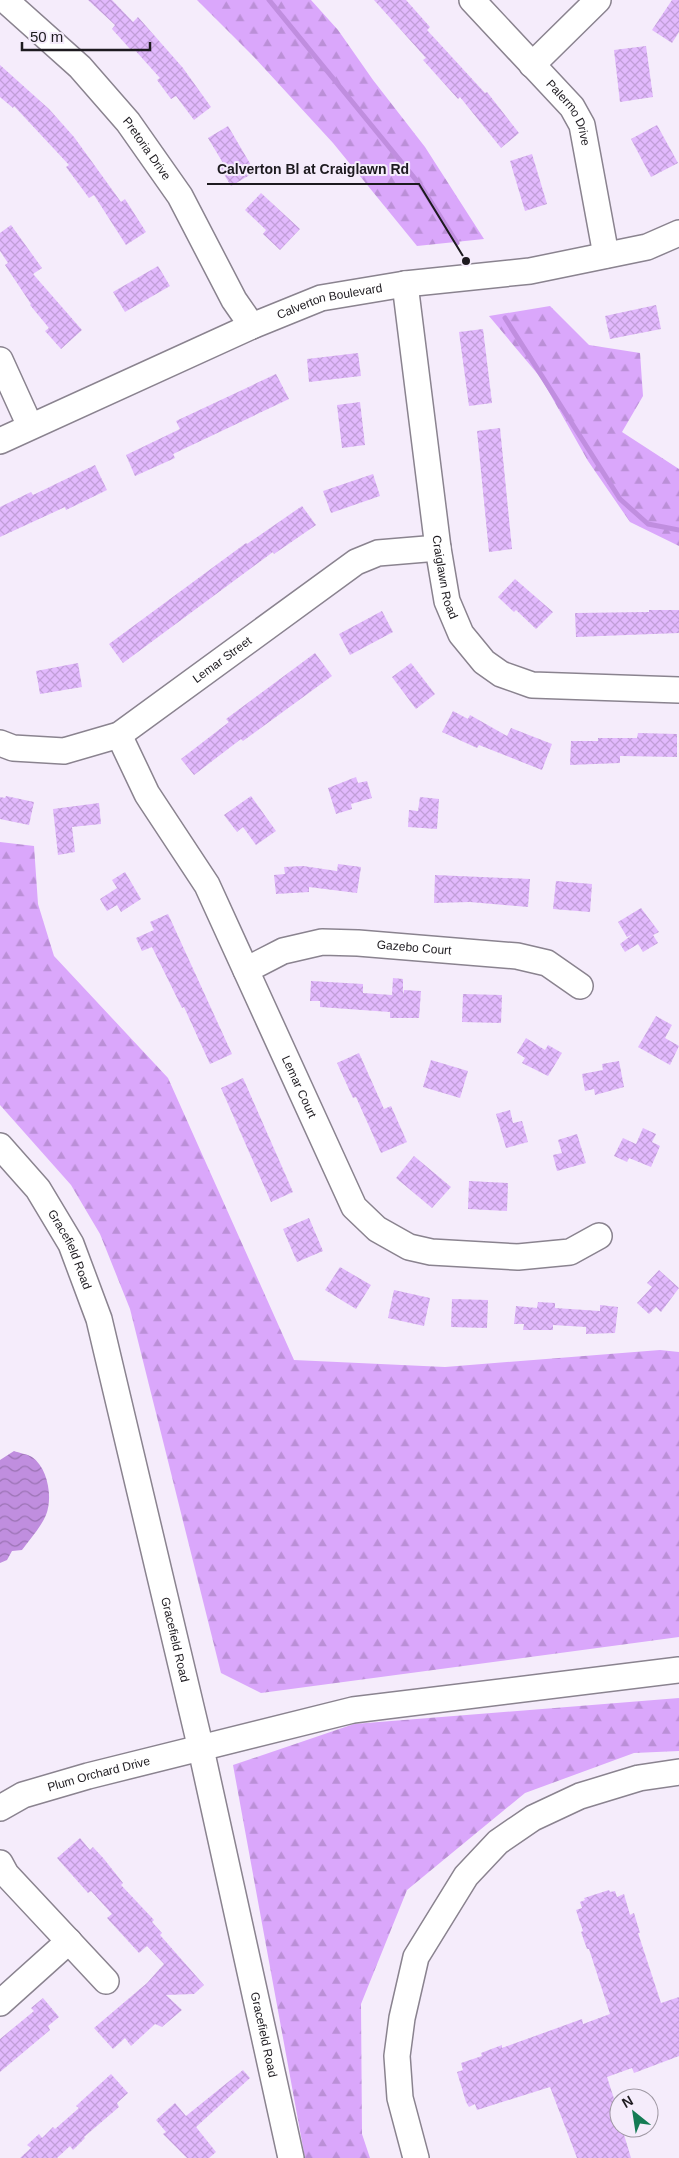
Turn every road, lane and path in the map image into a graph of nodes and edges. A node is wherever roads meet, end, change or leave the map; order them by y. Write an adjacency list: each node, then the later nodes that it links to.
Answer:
1 (5, 0): 8 (street, Pretoria Drive)
2 (472, 0): 4 (street, Palermo Drive)
3 (598, 0): 4 (street)
4 (532, 64): 6 (street, Palermo Drive)
5 (679, 233): 6 (street, Calverton Boulevard)
6 (606, 255): 7 (street, Calverton Boulevard)
7 (405, 284): 8 (street, Calverton Boulevard); 12 (street, Craiglawn Road)
8 (252, 326): 10 (street, Calverton Boulevard)
9 (0, 360): 10 (street)
10 (30, 426): 11 (street, Calverton Boulevard)
11 (0, 441)
12 (438, 548): 13 (street, Craiglawn Road); 14 (street, Lemar Street)
13 (679, 690)
14 (119, 736): 15 (street, Lemar Street); 16 (street, Lemar Court)
15 (0, 743)
16 (246, 970): 17 (street, Gazebo Court); 19 (street, Lemar Court)
17 (580, 986)
18 (0, 1146): 21 (street, Gracefield Road)
19 (599, 1236)
20 (679, 1670): 21 (street, Plum Orchard Drive)
21 (201, 1749): 23 (street, Plum Orchard Drive); 28 (street, Gracefield Road)
22 (679, 1772): 29 (street)
23 (0, 1808)
24 (2, 1872): 25 (street)
25 (69, 1941): 26 (street); 27 (street)
26 (106, 1981)
27 (0, 2003)
28 (291, 2158)
29 (416, 2158)

